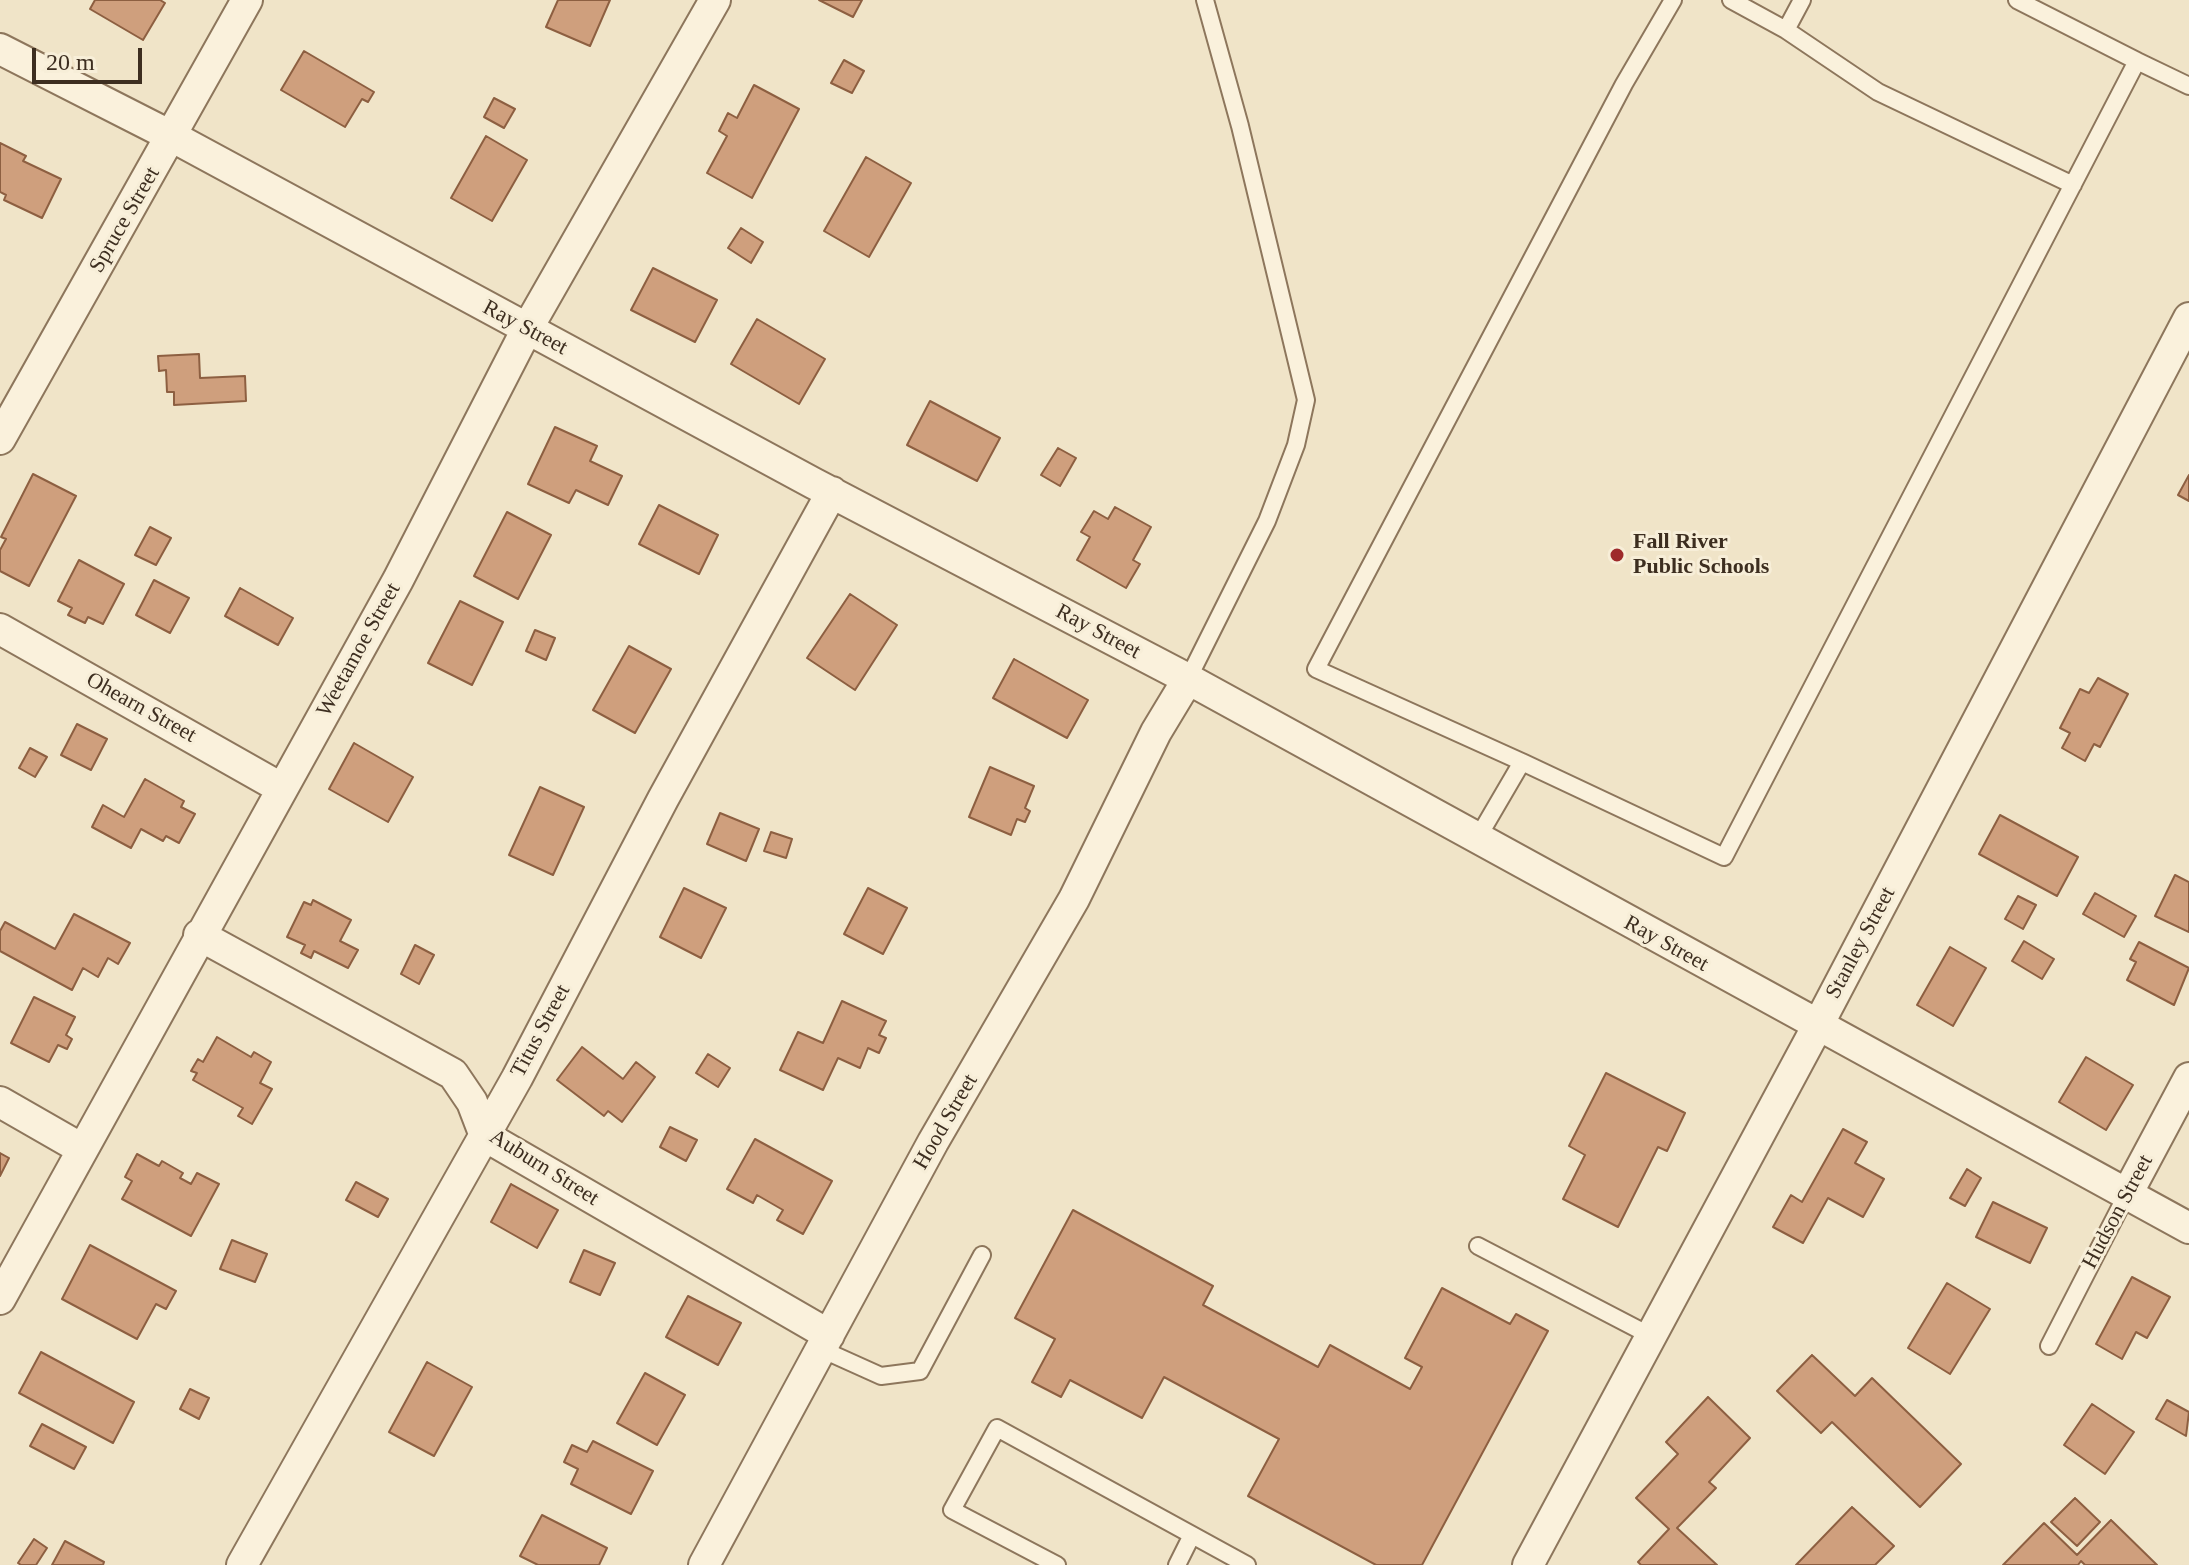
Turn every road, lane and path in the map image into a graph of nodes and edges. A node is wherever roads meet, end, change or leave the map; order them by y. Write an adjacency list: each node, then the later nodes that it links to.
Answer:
1 (247, 0): 12 (street, Spruce Street)
2 (715, 0): 15 (street, Weetamoe Street)
3 (1205, 0): 19 (lane)
4 (1673, 0): 20 (lane)
5 (1731, 0): 8 (lane)
6 (1802, 0): 8 (lane)
7 (2017, 0): 10 (lane)
8 (1786, 30): 13 (lane)
9 (0, 49): 12 (street, Ray Street)
10 (2137, 61): 11 (lane); 13 (lane)
11 (2189, 86)
12 (173, 137): 15 (street, Ray Street); 16 (street, Spruce Street)
13 (2073, 185): 20 (lane)
14 (2189, 318): 24 (street, Stanley Street)
15 (527, 329): 17 (street, Ray Street); 21 (street, Weetamoe Street)
16 (0, 439)
17 (832, 492): 19 (street, Ray Street); 27 (street, Titus Street)
18 (0, 629): 21 (street, Ohearn Street)
19 (1188, 679): 22 (street, Ray Street); 35 (street, Hood Street)
20 (1522, 762): 22 (lane)
21 (281, 788): 23 (street, Weetamoe Street)
22 (1477, 839): 24 (street, Ray Street)
23 (199, 935): 27 (street, Auburn Street); 28 (street, Weetamoe Street)
24 (1817, 1027): 29 (street, Ray Street); 34 (street, Stanley Street)
25 (2189, 1078): 29 (street, Hudson Street)
26 (0, 1102): 28 (street)
27 (485, 1136): 35 (street, Auburn Street); 38 (street, Titus Street)
28 (82, 1149): 33 (street, Weetamoe Street)
29 (2127, 1194): 30 (street, Ray Street); 36 (lane, Hudson Street)
30 (2189, 1228)
31 (1478, 1246): 34 (lane)
32 (982, 1255): 35 (lane)
33 (0, 1299)
34 (1651, 1336): 43 (street, Stanley Street)
35 (825, 1342): 39 (street, Hood Street)
36 (2049, 1346)
37 (1192, 1535): 40 (lane); 41 (lane); 42 (lane)
38 (242, 1565)
39 (704, 1565)
40 (1057, 1565)
41 (1177, 1565)
42 (1247, 1565)
43 (1528, 1565)

